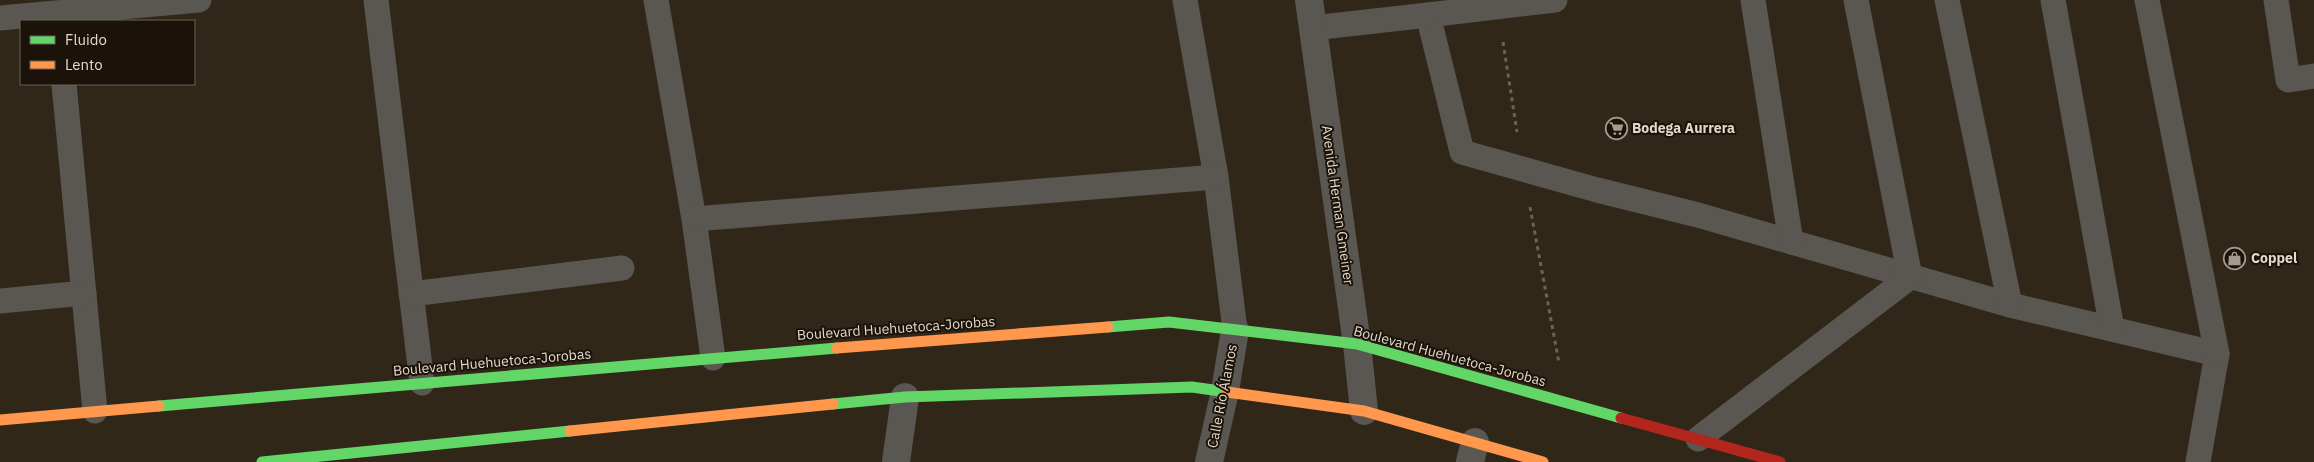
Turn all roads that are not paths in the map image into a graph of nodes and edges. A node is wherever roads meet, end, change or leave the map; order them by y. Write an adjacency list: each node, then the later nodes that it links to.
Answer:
1 (199, 0): 13 (lane)
2 (376, 0): 26 (lane)
3 (656, 0): 21 (lane)
4 (1185, 0): 20 (lane)
5 (1309, 0): 17 (street, Avenida Herman Gmeiner)
6 (1555, 0): 14 (lane)
7 (1753, 0): 22 (lane)
8 (1856, 0): 24 (lane)
9 (1947, 0): 28 (lane)
10 (2053, 0): 30 (lane)
11 (2148, 0): 32 (lane)
12 (2276, 0): 18 (lane)
13 (154, 2): 15 (lane)
14 (1428, 15): 17 (lane); 22 (lane)
15 (57, 17): 16 (lane)
16 (0, 18)
17 (1313, 28): 31 (street, Avenida Herman Gmeiner)
18 (2314, 76)
19 (64, 85): 25 (lane)
20 (1216, 178): 21 (lane); 29 (lane)
21 (694, 219): 33 (lane)
22 (1790, 242): 24 (lane)
23 (622, 268): 26 (lane)
24 (1910, 277): 28 (lane); 40 (lane)
25 (84, 293): 27 (lane); 37 (lane)
26 (411, 294): 34 (lane)
27 (0, 301)
28 (2010, 304): 30 (lane)
29 (1235, 330): 31 (main road, Boulevard Huehuetoca-Jorobas); 33 (main road, Boulevard Huehuetoca-Jorobas); 35 (street, Calle Río Álamos)
30 (2112, 330): 32 (lane)
31 (1357, 344): 38 (street, Avenida Herman Gmeiner); 40 (main road, Boulevard Huehuetoca-Jorobas)
32 (2217, 354): 47 (lane)
33 (713, 358): 34 (main road, Boulevard Huehuetoca-Jorobas)
34 (422, 383): 37 (main road, Boulevard Huehuetoca-Jorobas)
35 (1225, 392): 36 (main road); 38 (main road); 44 (street, Calle Río Álamos)
36 (905, 398): 42 (main road); 43 (street)
37 (95, 411): 39 (main road, Boulevard Huehuetoca-Jorobas)
38 (1364, 411): 41 (main road)
39 (0, 420)
40 (1698, 439): 46 (main road, Boulevard Huehuetoca-Jorobas)
41 (1472, 452): 45 (main road)
42 (262, 462)
43 (896, 462)
44 (1209, 462)
45 (1543, 462)
46 (1780, 462)
47 (2198, 462)

